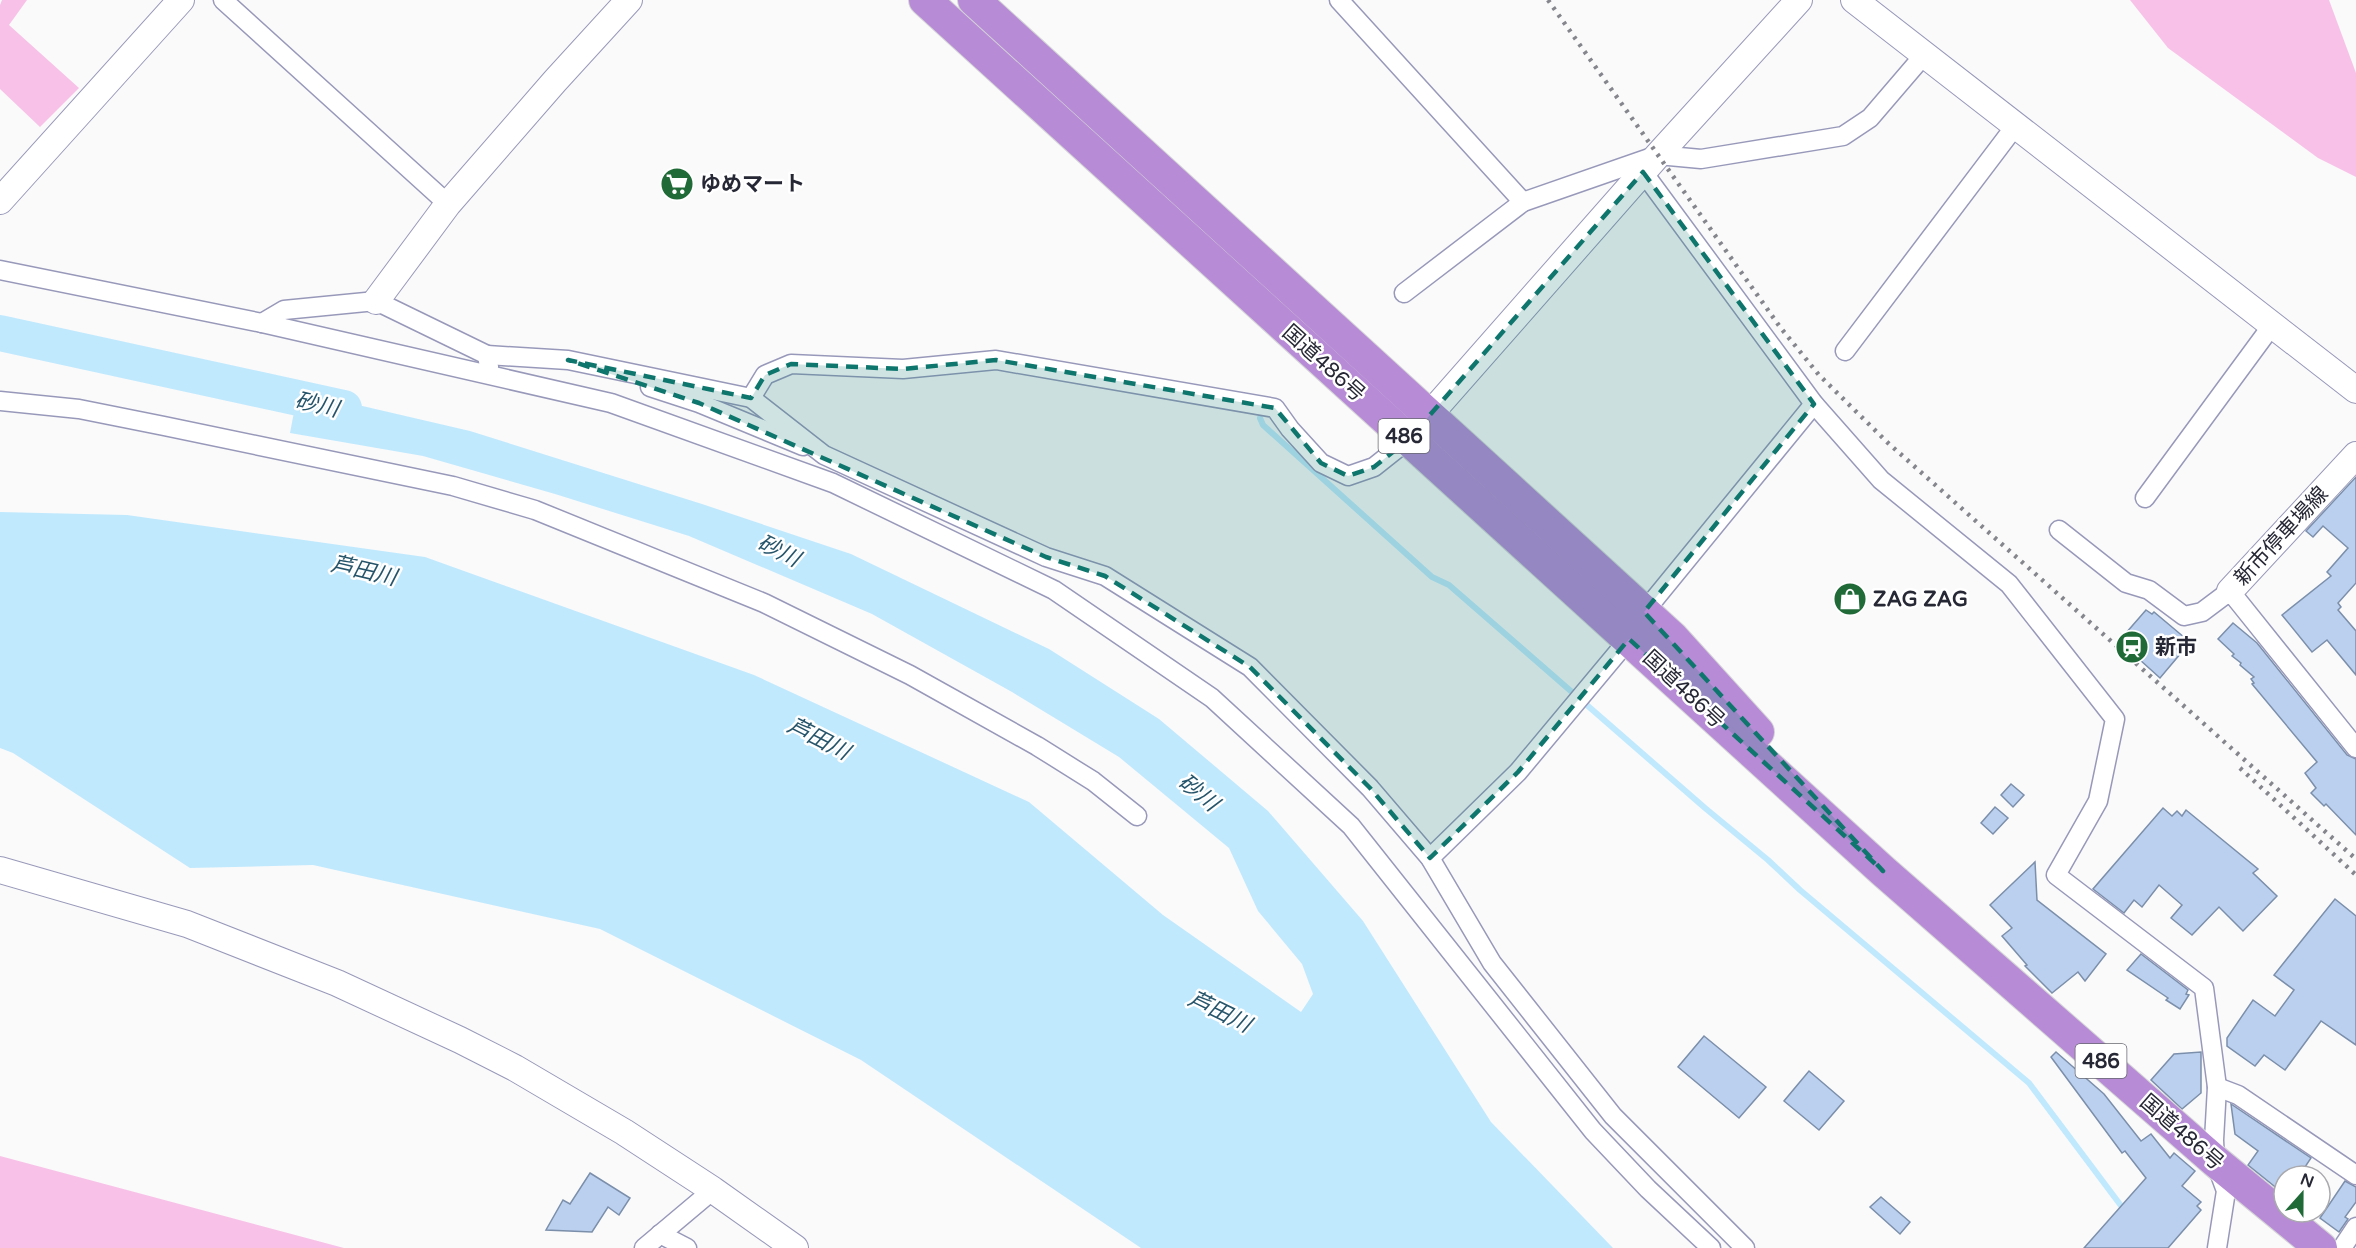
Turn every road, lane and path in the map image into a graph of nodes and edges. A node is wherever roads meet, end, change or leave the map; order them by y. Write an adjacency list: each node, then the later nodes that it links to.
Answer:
1 (181, 0): 12 (street)
2 (223, 0): 14 (street)
3 (629, 0): 14 (street)
4 (925, 0): 29 (highway, 国道486号 / 486)
5 (974, 0): 28 (highway, 国道486号 / 486)
6 (1339, 0): 13 (street)
7 (1799, 0): 11 (street)
8 (1854, 0): 9 (street)
9 (1924, 55): 10 (street); 11 (street)
10 (2016, 126): 19 (street); 20 (street)
11 (1650, 164): 13 (street); 27 (street); 28 (street)
12 (0, 201)
13 (1523, 202): 16 (street)
14 (448, 204): 17 (street)
15 (0, 270): 18 (street)
16 (1404, 293)
17 (376, 301): 18 (street); 21 (street)
18 (262, 323): 23 (street)
19 (2272, 324): 24 (street); 32 (street)
20 (1845, 351)
21 (487, 355): 22 (street); 23 (street)
22 (568, 360): 25 (street); 31 (street)
23 (490, 375): 51 (street)
24 (2356, 390)
25 (751, 398): 29 (street); 31 (street)
26 (0, 401): 38 (street)
27 (1814, 404): 35 (street); 42 (street)
28 (1430, 415): 29 (street); 35 (highway, 国道486号 / 486)
29 (1408, 440): 36 (highway, 国道486号 / 486)
30 (2356, 454): 34 (street, 新市停車場線)
31 (824, 455): 39 (street)
32 (2145, 498)
33 (2059, 530): 34 (street)
34 (2230, 591): 37 (street)
35 (1644, 612): 41 (highway, 国道486号 / 486)
36 (1629, 639): 39 (street); 41 (highway, 国道486号 / 486)
37 (2356, 748)
38 (1137, 816)
39 (1430, 858): 52 (street)
40 (0, 870): 45 (street)
41 (1882, 872): 43 (highway, 国道486号 / 486)
42 (2217, 1087): 43 (street); 44 (street)
43 (2215, 1161): 53 (street); 54 (highway, 国道486号 / 486)
44 (2356, 1175)
45 (713, 1190): 47 (street); 50 (street)
46 (2356, 1227): 55 (street)
47 (660, 1234): 48 (street); 49 (street)
48 (644, 1248)
49 (687, 1248)
50 (795, 1248)
51 (1711, 1248)
52 (1745, 1248)
53 (2217, 1248)
54 (2321, 1248)
55 (2342, 1248)

